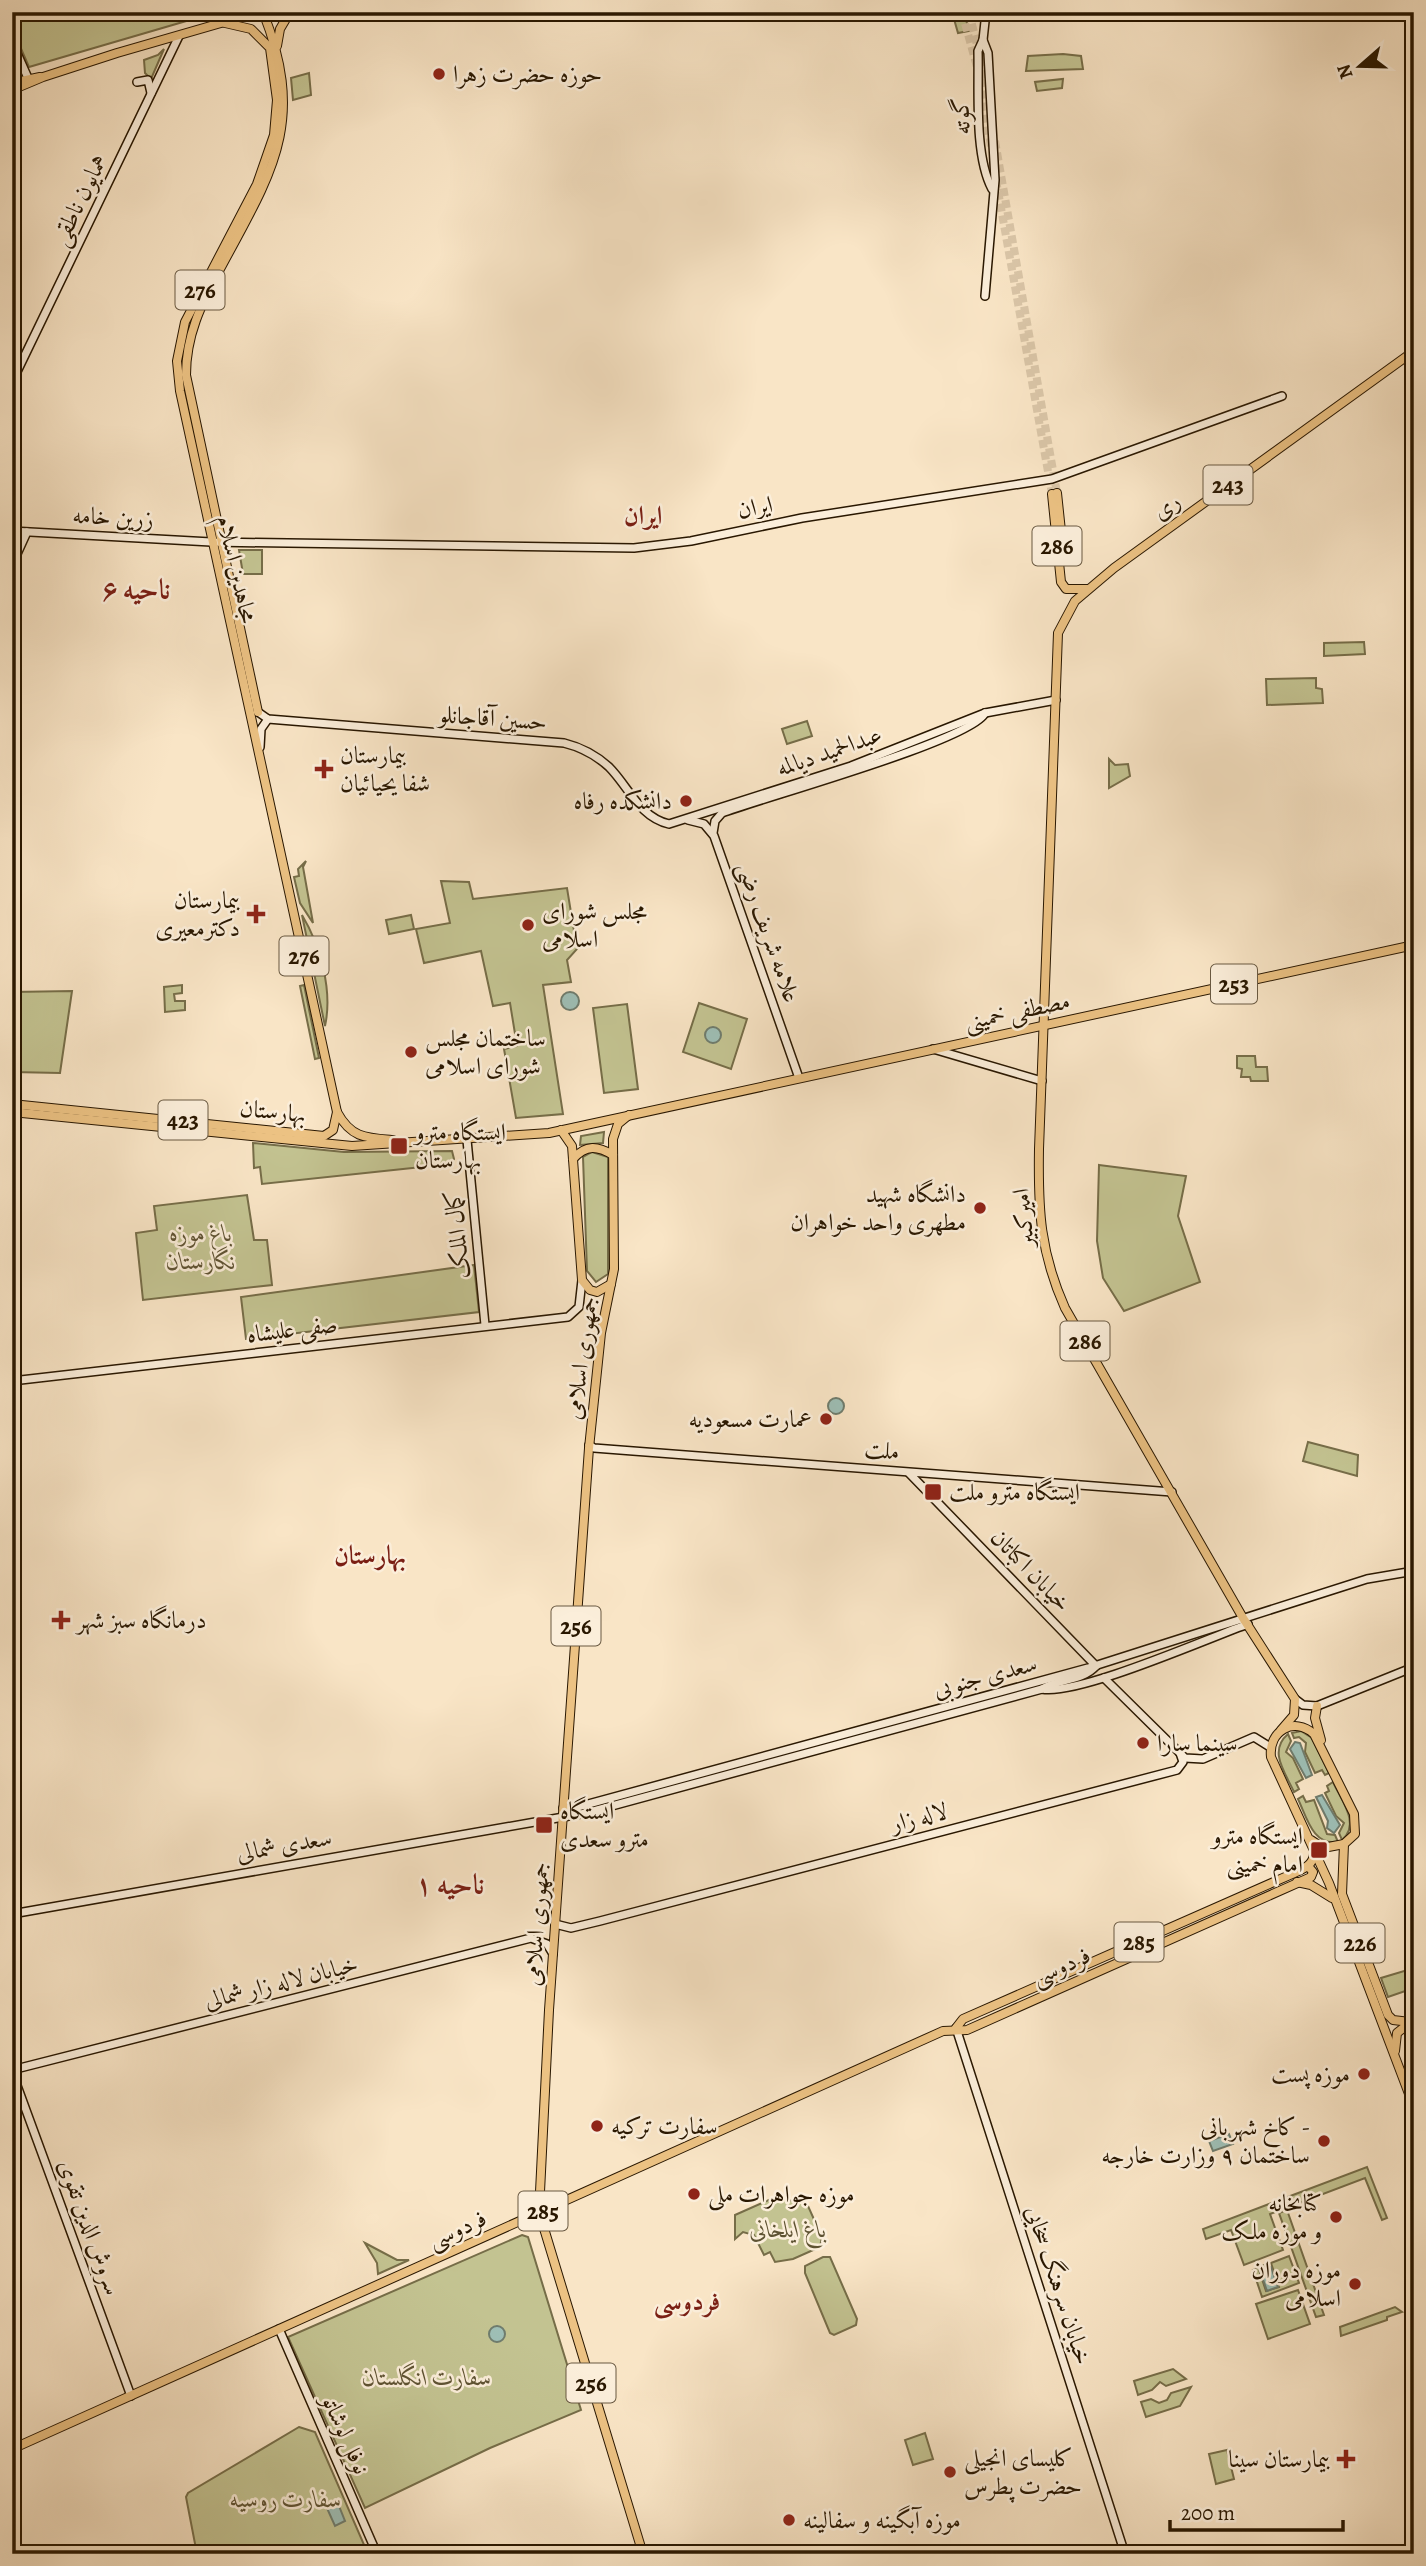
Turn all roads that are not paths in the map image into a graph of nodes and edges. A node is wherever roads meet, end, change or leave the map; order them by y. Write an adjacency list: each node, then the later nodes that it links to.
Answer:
1 (236, 12): 5 (main road)
2 (261, 12): 5 (main road); 9 (main road, مجاهدین اسلام)
3 (290, 12): 9 (main road)
4 (986, 12): 7 (main road, گوته)
5 (225, 23): 6 (main road); 9 (main road)
6 (179, 36): 10 (main road); 14 (main road, همایون ناطقی)
7 (983, 40): 15 (main road, گوته); 16 (main road, گوته)
8 (12, 42): 10 (main road)
9 (273, 48): 25 (main road, مجاهدین اسلام / 276)
10 (30, 81): 12 (main road); 13 (main road)
11 (137, 82): 14 (main road)
12 (12, 83)
13 (12, 90)
14 (151, 94): 20 (main road, همایون ناطقی)
15 (994, 159): 16 (main road); 17 (main road, گوته)
16 (984, 160): 17 (main road, گوته)
17 (992, 189): 18 (main road, گوته)
18 (985, 296)
19 (1414, 351): 27 (main road, ری / 243)
20 (12, 382)
21 (1282, 396): 25 (main road, ایران)
22 (1055, 493): 27 (main road, 286)
23 (12, 531): 24 (main road, زرین خامه)
24 (27, 532): 25 (main road, زرین خامه); 26 (main road)
25 (216, 542): 30 (main road, مجاهدین اسلام / 276); 33 (main road, مجاهدین اسلام / 276)
26 (12, 565)
27 (1087, 589): 28 (main road, ری / 243)
28 (1058, 633): 29 (main road, امیرکبیر / 286)
29 (1056, 700): 31 (main road, عبدالحمید دیالمه); 39 (main road, امیرکبیر / 286)
30 (258, 712): 32 (main road)
31 (985, 713): 34 (main road, عبدالحمید دیالمه); 35 (main road, عبدالحمید دیالمه)
32 (268, 719): 33 (main road); 36 (main road, حسین آقاجانلو)
33 (260, 754): 45 (main road, مجاهدین اسلام / 276)
34 (708, 812): 35 (main road); 36 (main road, عبدالحمید دیالمه)
35 (717, 818): 37 (main road)
36 (682, 820): 37 (main road)
37 (713, 833): 41 (main road, علامه شریف رضی)
38 (1414, 945): 39 (main road, مصطفی خمینی / 253)
39 (1045, 1025): 40 (main road, مصطفی خمینی / 253); 42 (main road, امیرکبیر / 286)
40 (932, 1049): 41 (main road, مصطفی خمینی / 253); 42 (main road)
41 (799, 1078): 46 (main road, مصطفی خمینی / 253)
42 (1042, 1081): 58 (main road, امیرکبیر / 286)
43 (12, 1104): 45 (main road, بهارستان / 423)
44 (12, 1112): 49 (main road, بهارستان / 423)
45 (337, 1112): 49 (main road, بهارستان)
46 (629, 1115): 47 (main road, مصطفی خمینی); 50 (main road, جمهوری اسلامی)
47 (561, 1130): 48 (main road, بهارستان / 423); 51 (main road)
48 (467, 1140): 49 (main road, بهارستان / 423); 54 (main road, کمال الملک)
49 (417, 1142)
50 (613, 1155): 51 (main road); 53 (main road, جمهوری اسلامی)
51 (573, 1159): 52 (main road)
52 (582, 1280): 53 (main road); 54 (main road, صفی علیشاه)
53 (611, 1284): 56 (main road, جمهوری اسلامی / 256)
54 (485, 1325): 55 (main road, صفی علیشاه)
55 (12, 1381)
56 (589, 1445): 57 (main road, ملت); 73 (main road, جمهوری اسلامی / 256)
57 (909, 1472): 58 (main road, ملت); 61 (main road, خیابان اکباتان)
58 (1172, 1492): 60 (main road, امیرکبیر / 286)
59 (1414, 1571): 60 (main road, سعدی جنوبی)
60 (1245, 1621): 61 (main road, سعدی جنوبی); 63 (main road, سعدی جنوبی); 65 (main road, امیرکبیر / 286)
61 (1096, 1666): 64 (main road); 71 (main road, سعدی جنوبی)
62 (1414, 1667): 66 (main road)
63 (1104, 1678): 64 (main road, سعدی جنوبی); 70 (main road)
64 (1042, 1689): 72 (main road, سعدی جنوبی)
65 (1295, 1699): 66 (main road); 67 (main road)
66 (1317, 1706): 69 (main road)
67 (1281, 1730): 68 (main road); 69 (main road)
68 (1270, 1747): 70 (main road); 74 (main road)
69 (1322, 1749): 75 (main road)
70 (1180, 1753): 82 (main road, لاله زار)
71 (600, 1800): 72 (main road); 73 (main road, سعدی جنوبی)
72 (602, 1809): 73 (main road, سعدی جنوبی)
73 (562, 1811): 81 (main road, سعدی شمالی); 82 (main road, جمهوری اسلامی / 256)
74 (1313, 1844): 75 (main road); 76 (main road); 79 (main road, 226)
75 (1344, 1844): 90 (main road, 226)
76 (1308, 1866): 77 (main road); 78 (main road, فردوسی / 285)
77 (1297, 1882): 79 (main road); 80 (main road, فردوسی / 285)
78 (1240, 1898): 80 (main road); 84 (main road, فردوسی / 285)
79 (1334, 1899): 92 (main road, 226)
80 (1244, 1907): 85 (main road, فردوسی / 285)
81 (12, 1914)
82 (555, 1924): 83 (main road, جمهوری اسلامی / 256)
83 (553, 1954): 93 (main road, خیابان لاله زار شمالی); 95 (main road, جمهوری اسلامی / 256)
84 (1085, 1965): 85 (main road); 86 (main road, فردوسی / 285)
85 (1089, 1975): 88 (main road, فردوسی / 285)
86 (1054, 1979): 87 (main road, فردوسی / 285); 88 (main road)
87 (1036, 1986): 89 (main road); 91 (main road, فردوسی / 285)
88 (1057, 1988): 89 (main road, فردوسی / 285)
89 (1040, 1996): 91 (main road, فردوسی / 285)
90 (1412, 2022): 92 (main road)
91 (956, 2028): 95 (main road, فردوسی / 285); 101 (main road, خیابان سرهنگ سخایی)
92 (1394, 2054): 94 (main road, 226)
93 (12, 2071): 97 (main road, سروش الدین تقوی)
94 (1414, 2107)
95 (539, 2213): 96 (main road, فردوسی / 285); 100 (main road, جمهوری اسلامی / 256)
96 (279, 2329): 97 (main road, فردوسی / 285); 99 (main road, نوفل لوشاتو)
97 (127, 2398): 98 (main road, فردوسی / 285)
98 (12, 2449)
99 (377, 2554)
100 (643, 2554)
101 (1125, 2554)

